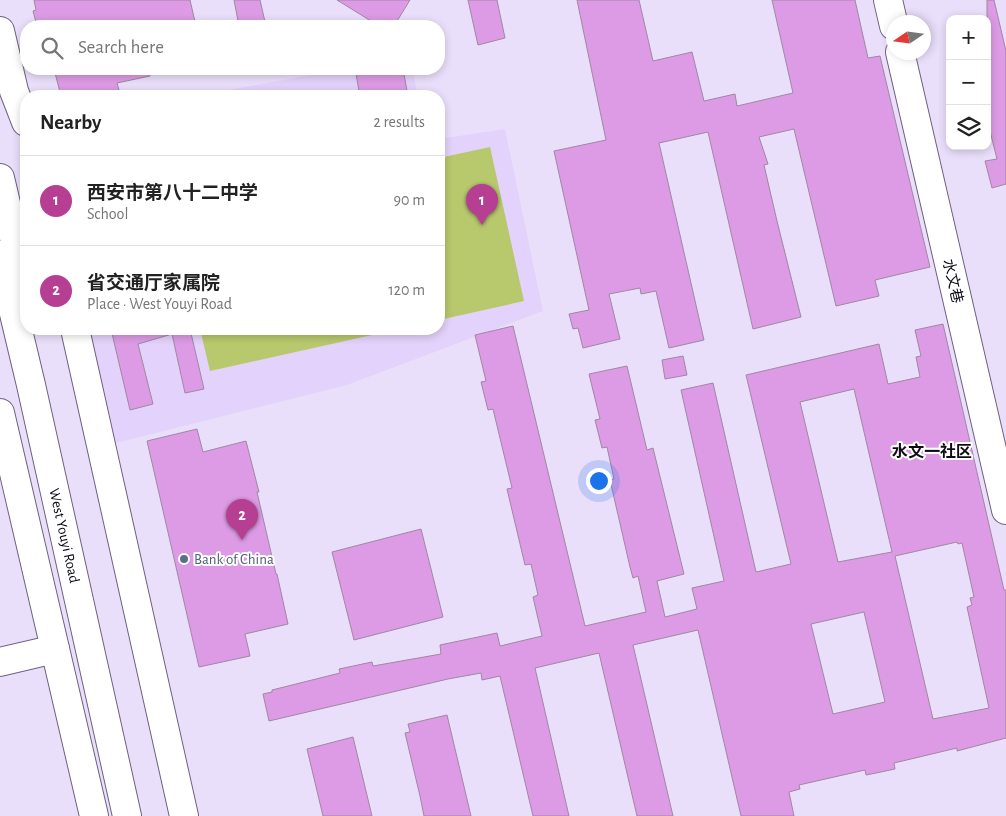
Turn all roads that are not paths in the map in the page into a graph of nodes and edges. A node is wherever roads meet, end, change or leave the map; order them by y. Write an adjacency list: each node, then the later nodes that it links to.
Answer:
1 (888, 0): 2 (street)
2 (891, 15)
3 (0, 30): 5 (street)
4 (902, 60): 12 (street, 水文巷)
5 (20, 106)
6 (0, 178): 8 (street)
7 (0, 255): 16 (street, West Youyi Road)
8 (20, 265)
9 (36, 335): 17 (street, West Youyi Road)
10 (76, 335): 18 (street)
11 (0, 414): 13 (street)
12 (1006, 510)
13 (55, 649): 14 (street); 15 (street)
14 (0, 662)
15 (94, 816)
16 (127, 816)
17 (146, 816)
18 (184, 816)

